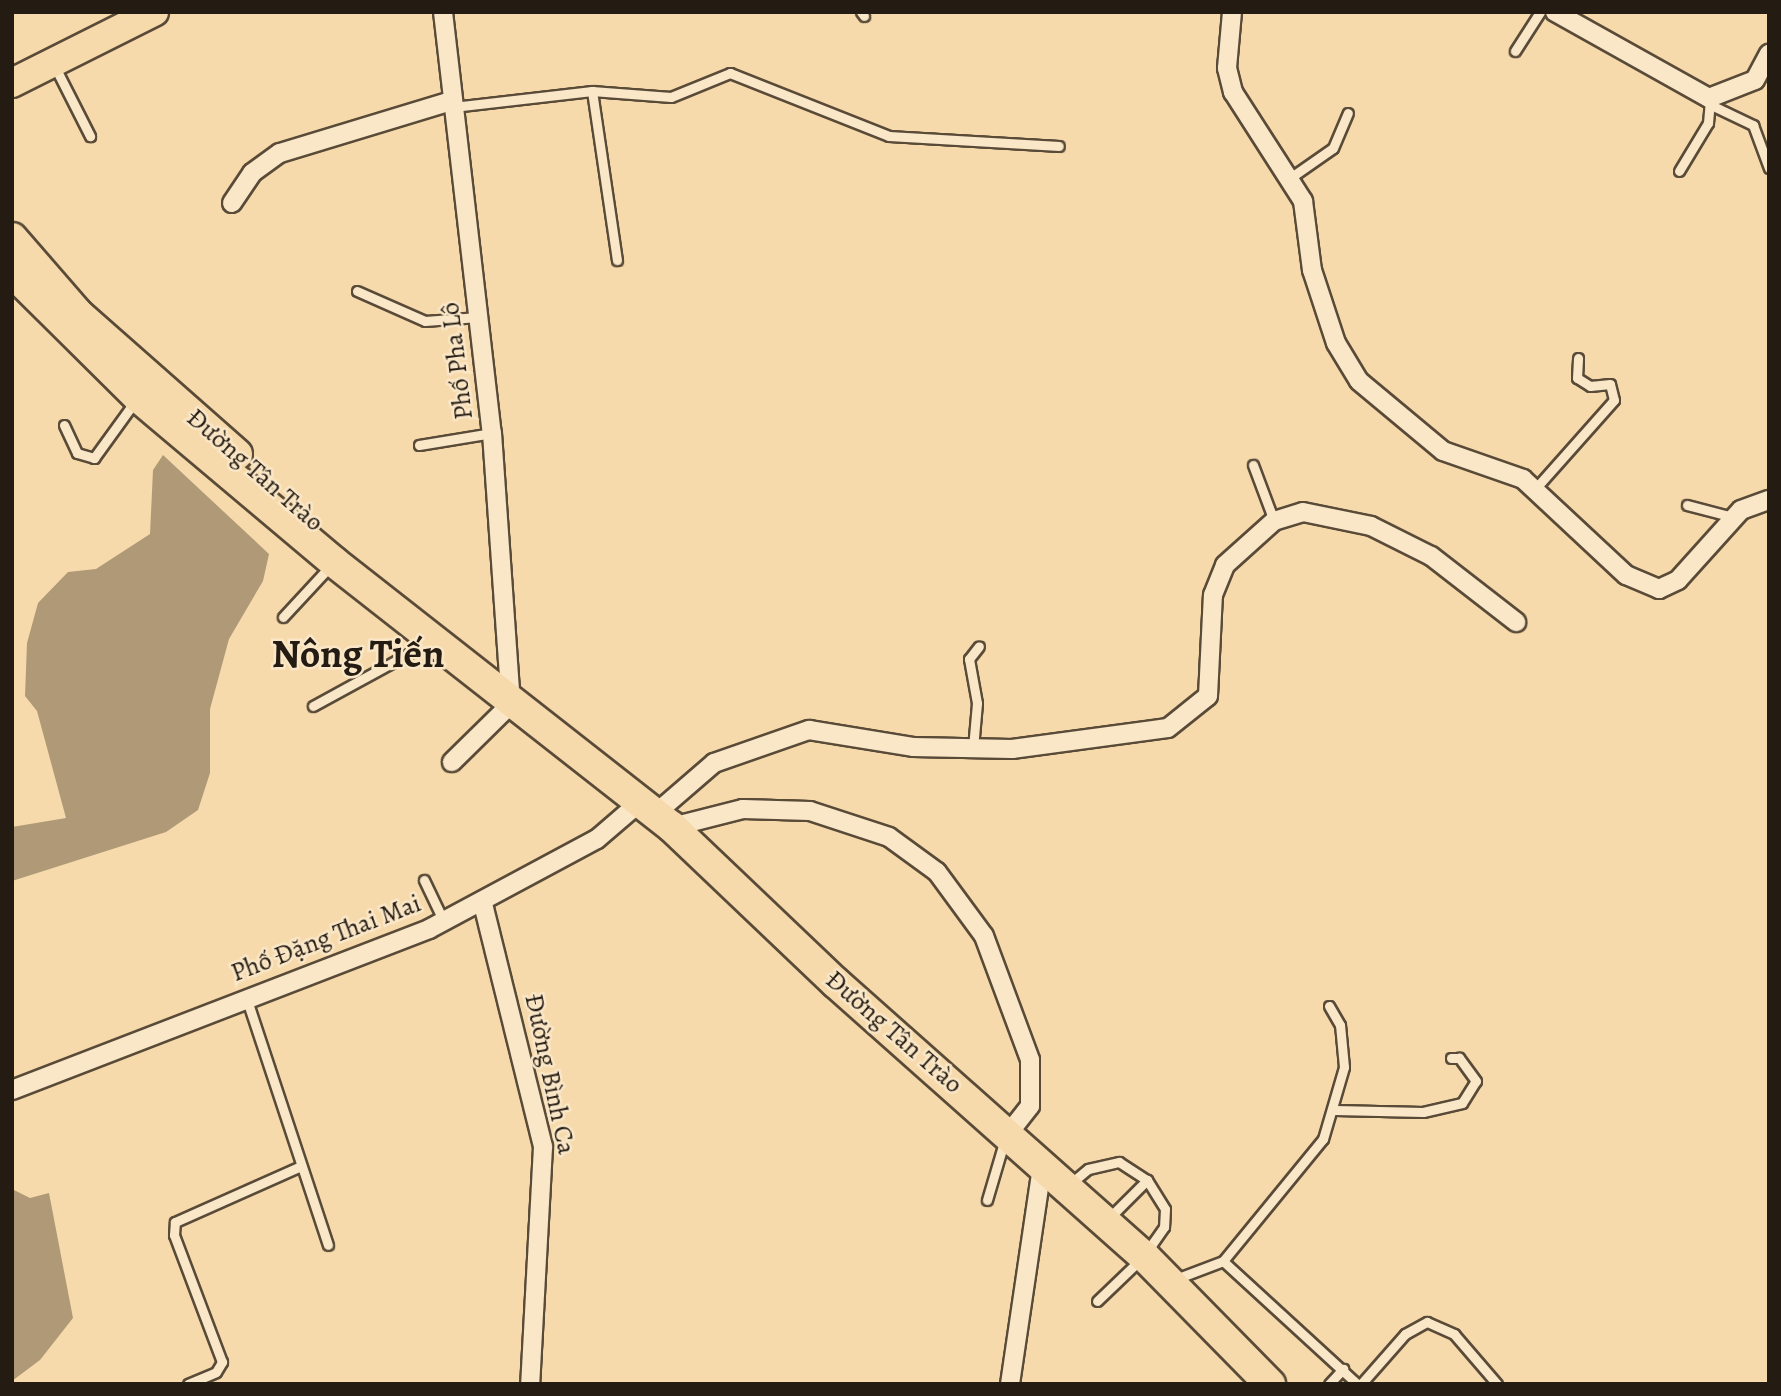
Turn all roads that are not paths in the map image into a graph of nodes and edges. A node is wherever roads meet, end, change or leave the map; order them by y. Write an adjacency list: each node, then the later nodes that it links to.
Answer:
1 (154, 12): 8 (main road)
2 (443, 12): 12 (street, Phố Pha Lô)
3 (1232, 12): 18 (street)
4 (1540, 12): 6 (lane)
5 (1555, 12): 11 (street)
6 (1515, 51)
7 (1769, 54): 11 (street)
8 (53, 63): 9 (main road); 14 (lane)
9 (12, 83)
10 (592, 91): 12 (lane); 15 (lane); 21 (lane)
11 (1710, 101): 16 (lane); 17 (lane)
12 (451, 104): 19 (street); 24 (street, Phố Pha Lô)
13 (1348, 113): 18 (lane)
14 (90, 136)
15 (1059, 146)
16 (1769, 168)
17 (1679, 170)
18 (1290, 178): 31 (street)
19 (232, 203)
20 (12, 238): 26 (highway, Đường Tân Trào)
21 (617, 260)
22 (12, 272): 26 (highway, Đường Tân Trào)
23 (357, 291): 24 (lane)
24 (478, 317): 28 (street, Phố Pha Lô)
25 (1578, 358): 31 (lane)
26 (147, 391): 27 (lane); 36 (highway, Đường Tân Trào); 41 (highway, Đường Tân Trào)
27 (64, 425)
28 (492, 433): 29 (lane); 41 (street, Phố Pha Lô)
29 (419, 445)
30 (1253, 465): 35 (lane)
31 (1535, 489): 34 (street)
32 (1769, 500): 34 (street)
33 (1687, 505): 34 (lane)
34 (1733, 517)
35 (1274, 521): 38 (street); 43 (street, Phố Đặng Thai Mai)
36 (334, 562): 37 (lane); 39 (highway, Đường Tân Trào)
37 (283, 617)
38 (1516, 622)
39 (430, 643): 41 (highway, Đường Tân Trào); 42 (lane)
40 (979, 646): 43 (lane)
41 (507, 701): 44 (street); 45 (highway, Đường Tân Trào)
42 (313, 706)
43 (972, 748): 45 (street, Phố Đặng Thai Mai)
44 (452, 762)
45 (656, 814): 47 (street, Phố Đặng Thai Mai); 54 (highway, Đường Tân Trào); 54 (street)
46 (424, 880): 48 (lane)
47 (483, 904): 48 (street, Phố Đặng Thai Mai); 69 (street, Đường Bình Ca)
48 (444, 922): 49 (street, Phố Đặng Thai Mai)
49 (245, 997): 52 (street, Phố Đặng Thai Mai); 55 (lane)
50 (1329, 1006): 53 (lane)
51 (1451, 1058): 53 (lane)
52 (12, 1090)
53 (1335, 1110): 63 (lane)
54 (1009, 1133): 56 (highway, Đường Tân Trào); 59 (lane)
55 (301, 1166): 61 (lane); 68 (lane)
56 (1042, 1166): 58 (highway, Đường Tân Trào); 70 (street)
57 (1147, 1180): 58 (lane); 60 (lane); 62 (lane)
58 (1066, 1187): 60 (highway, Đường Tân Trào)
59 (987, 1200)
60 (1105, 1222): 62 (highway, Đường Tân Trào)
61 (328, 1245)
62 (1144, 1256): 64 (highway, Đường Tân Trào); 65 (lane)
63 (1223, 1261): 64 (lane); 66 (lane)
64 (1170, 1282): 67 (highway, Đường Tân Trào)
65 (1097, 1301)
66 (1343, 1369): 71 (lane); 72 (lane)
67 (1263, 1382)
68 (188, 1384)
69 (530, 1384)
70 (1010, 1384)
71 (1329, 1384)
72 (1359, 1384): 73 (lane)
73 (1497, 1384)

